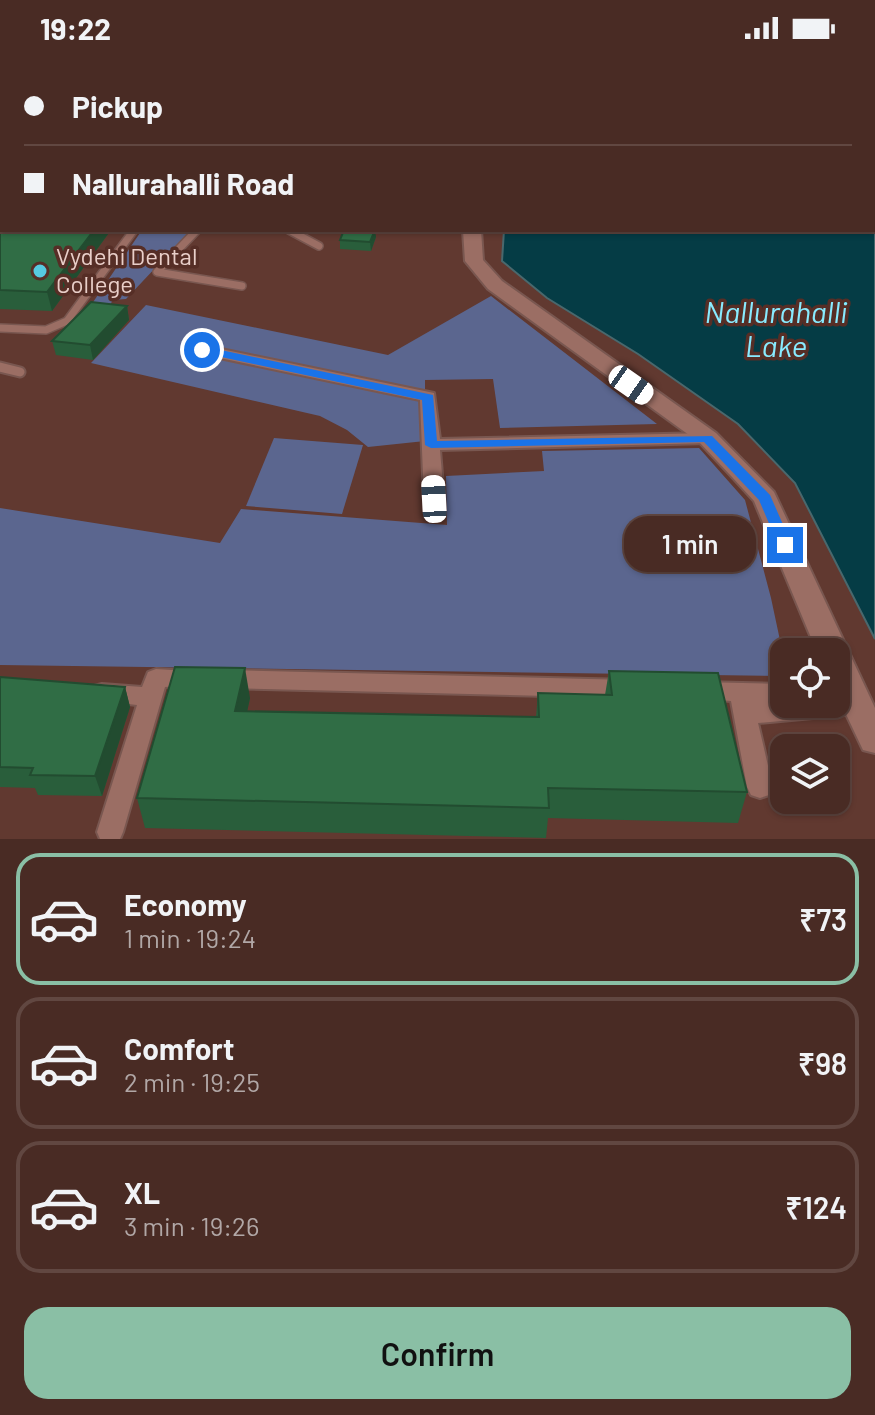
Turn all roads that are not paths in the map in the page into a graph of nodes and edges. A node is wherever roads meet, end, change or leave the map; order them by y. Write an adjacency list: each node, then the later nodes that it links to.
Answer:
1 (133, 232): 7 (lane)
2 (195, 232): 6 (lane)
3 (293, 232): 5 (lane)
4 (472, 232): 11 (street)
5 (319, 246)
6 (242, 286)
7 (0, 328)
8 (202, 350): 12 (street)
9 (0, 367): 10 (lane)
10 (20, 372)
11 (708, 438): 12 (street); 14 (street)
12 (431, 445): 13 (street)
13 (434, 499)
14 (826, 638)
15 (647, 690): 19 (street)
16 (75, 691): 19 (street)
17 (678, 691): 22 (street)
18 (770, 696): 22 (street)
19 (151, 697): 25 (street)
20 (770, 701): 22 (street)
21 (850, 701): 23 (street)
22 (742, 703): 24 (street)
23 (875, 740)
24 (760, 787)
25 (110, 832)

